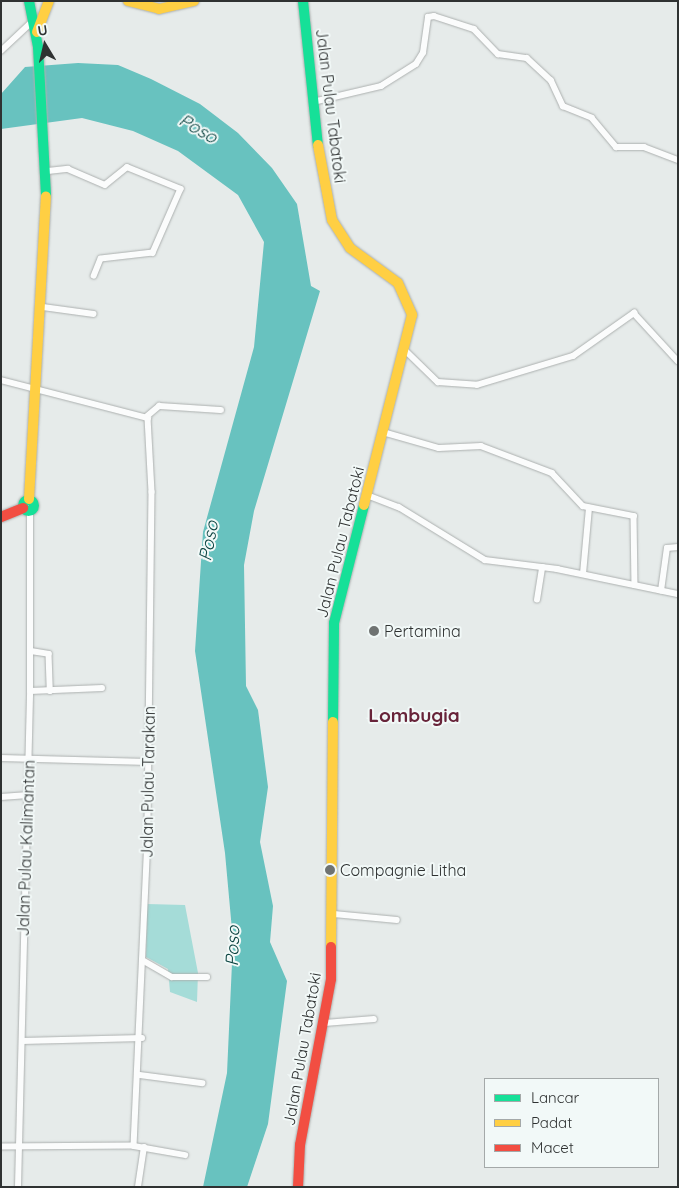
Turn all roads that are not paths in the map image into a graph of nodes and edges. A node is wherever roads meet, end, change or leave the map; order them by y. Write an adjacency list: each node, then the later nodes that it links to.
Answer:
1 (48, 1): 5 (highway); 6 (highway)
2 (128, 1): 3 (highway)
3 (194, 1)
4 (303, 1): 8 (highway, Jalan Pulau Tabatoki)
5 (31, 10): 6 (highway); 7 (street)
6 (37, 32): 10 (highway)
7 (1, 51)
8 (313, 102): 9 (street); 14 (highway, Jalan Pulau Tabatoki)
9 (678, 160)
10 (48, 168): 11 (street); 12 (highway)
11 (94, 276)
12 (43, 307): 13 (street); 17 (highway)
13 (94, 314)
14 (405, 350): 15 (street); 20 (highway, Jalan Pulau Tabatoki)
15 (678, 361)
16 (1, 380): 17 (street)
17 (36, 390): 19 (street); 22 (highway)
18 (221, 410): 19 (street)
19 (146, 417): 38 (street, Jalan Pulau Tarakan)
20 (383, 432): 21 (highway, Jalan Pulau Tabatoki); 23 (street)
21 (367, 495): 26 (street); 41 (highway, Jalan Pulau Tabatoki)
22 (27, 506): 24 (highway); 32 (street, Jalan Pulau Kalimantan)
23 (589, 508): 27 (street); 28 (street)
24 (1, 517)
25 (678, 547): 29 (street)
26 (542, 567): 27 (street); 31 (street)
27 (582, 574): 28 (street)
28 (635, 585): 29 (street)
29 (661, 591): 30 (street)
30 (678, 594)
31 (537, 600)
32 (31, 651): 34 (street, Jalan Pulau Kalimantan); 35 (street)
33 (102, 688): 35 (street)
34 (30, 691): 35 (street); 37 (street, Jalan Pulau Kalimantan)
35 (50, 691)
36 (1, 758): 37 (street)
37 (29, 759): 38 (street); 39 (street, Jalan Pulau Kalimantan)
38 (148, 762): 43 (street, Jalan Pulau Tarakan)
39 (28, 795): 40 (street); 48 (street, Jalan Pulau Kalimantan)
40 (1, 797)
41 (334, 914): 42 (street); 46 (highway, Jalan Pulau Tabatoki)
42 (398, 920)
43 (144, 962): 44 (street); 47 (street, Jalan Pulau Tarakan)
44 (208, 977)
45 (374, 1019): 46 (street)
46 (325, 1022): 58 (highway, Jalan Pulau Tabatoki)
47 (142, 1038): 48 (street); 49 (street, Jalan Pulau Tarakan)
48 (22, 1041): 51 (street, Jalan Pulau Kalimantan)
49 (140, 1075): 50 (street); 52 (street, Jalan Pulau Tarakan)
50 (202, 1083)
51 (18, 1146): 52 (street); 53 (street); 56 (street, Jalan Pulau Kalimantan)
52 (134, 1146): 54 (street)
53 (1, 1147)
54 (144, 1147): 55 (street); 57 (street)
55 (186, 1155)
56 (18, 1187)
57 (138, 1187)
58 (298, 1187)

